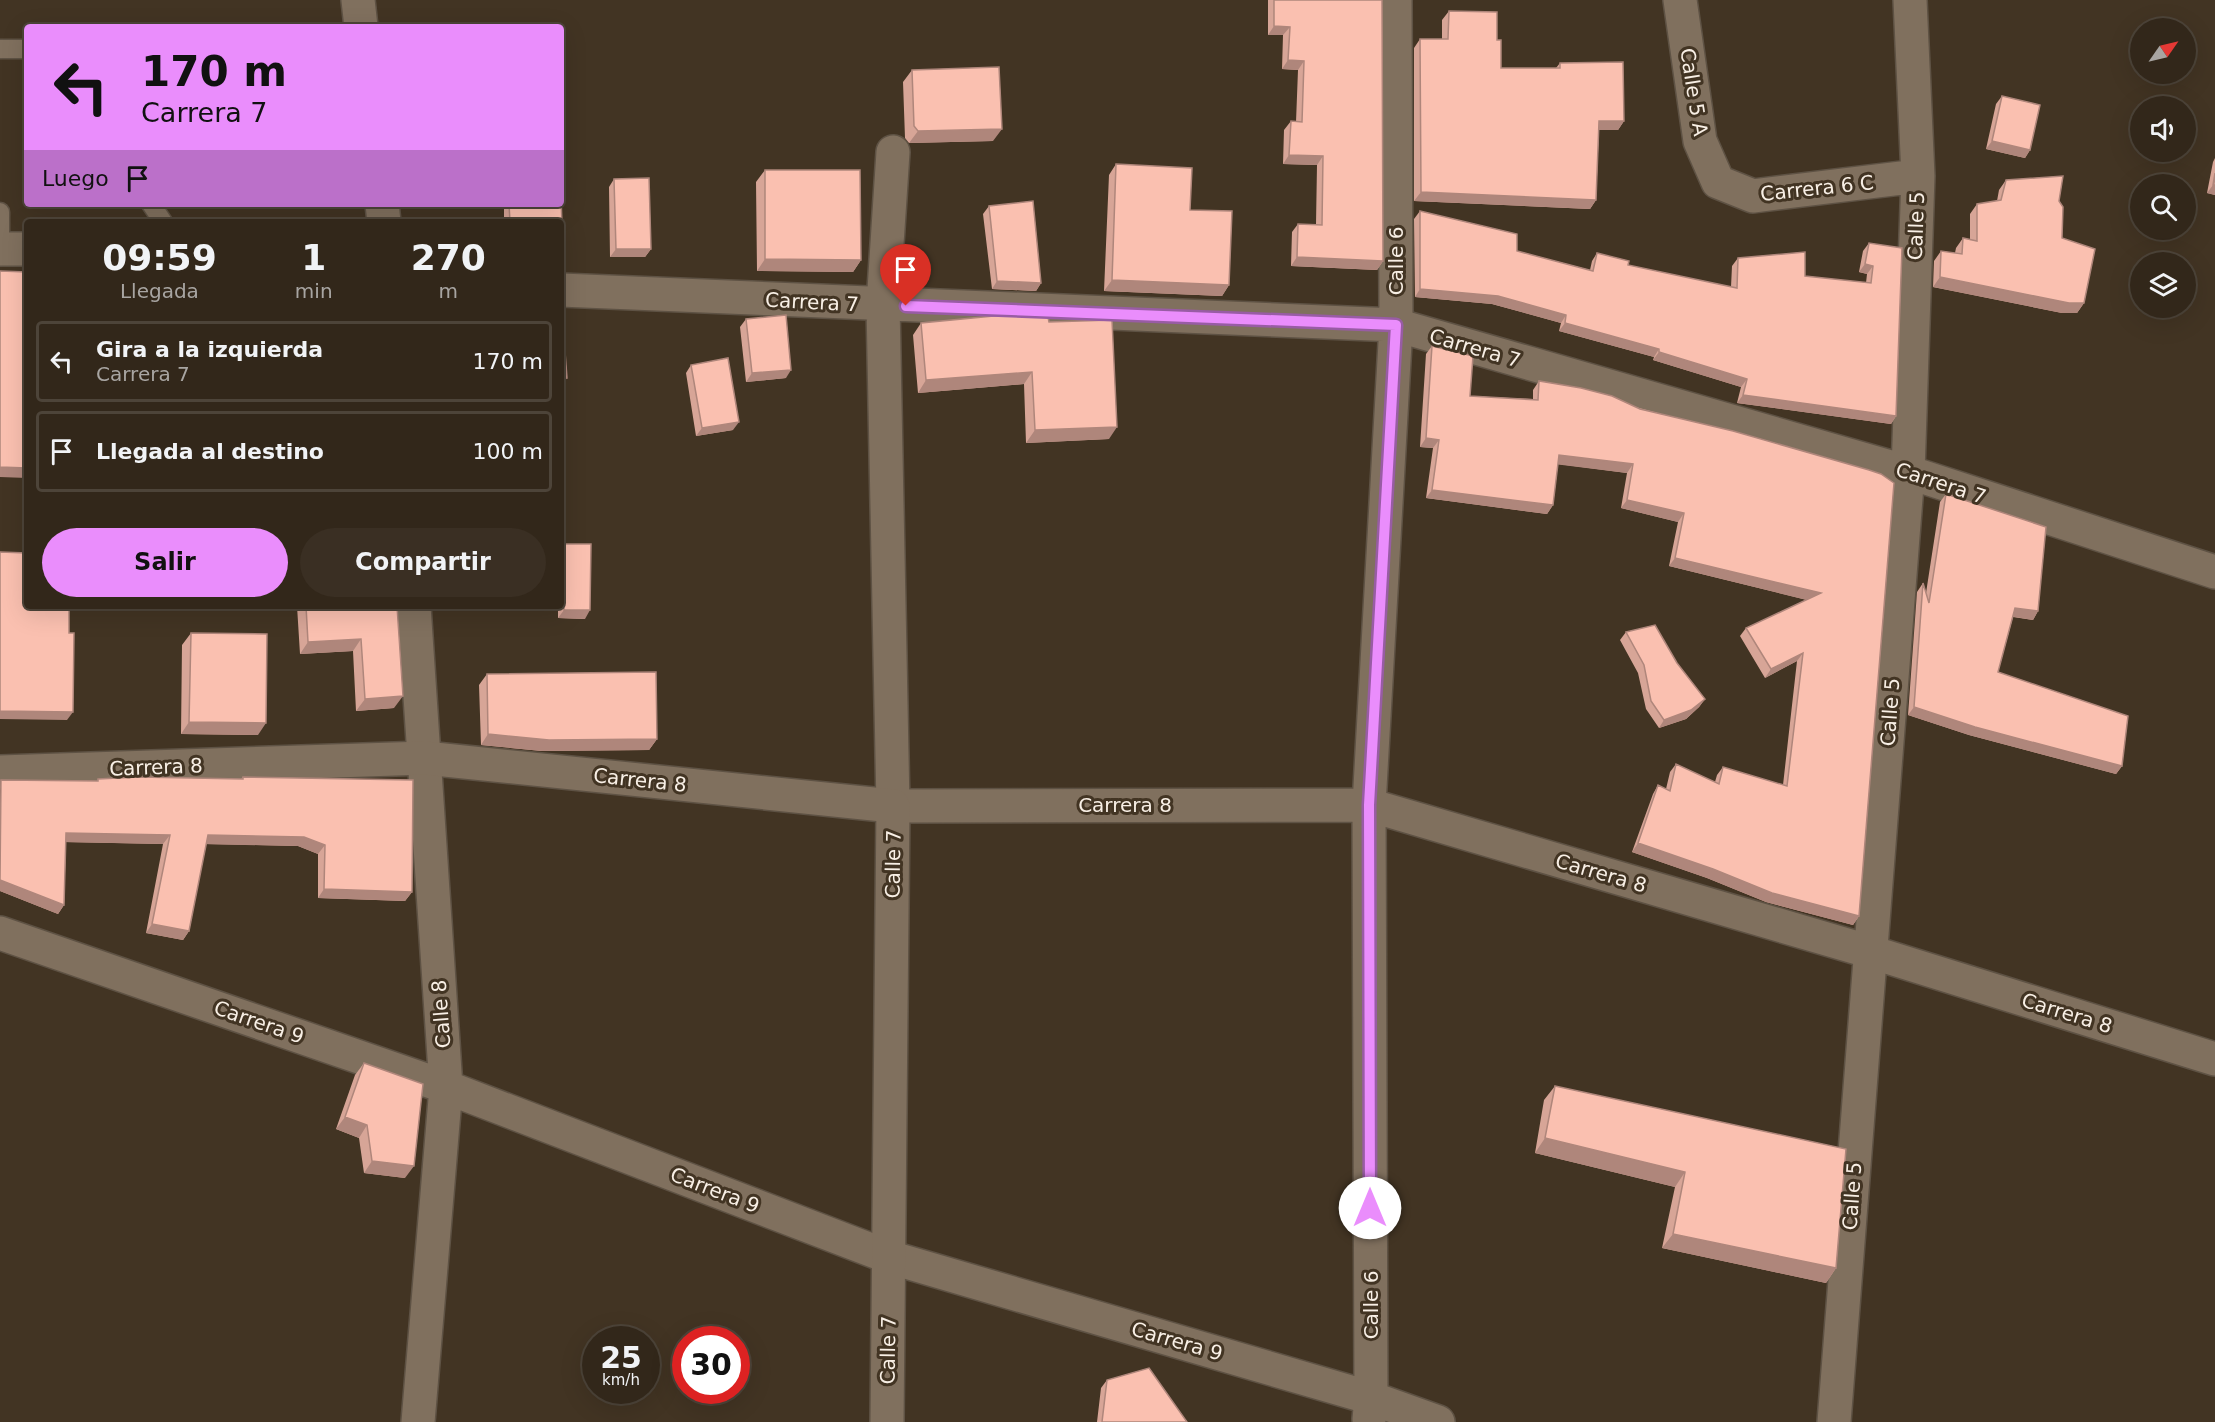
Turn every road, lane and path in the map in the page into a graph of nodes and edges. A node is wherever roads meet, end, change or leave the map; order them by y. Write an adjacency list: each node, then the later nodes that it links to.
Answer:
1 (358, 0): 5 (street)
2 (1395, 0): 16 (street, Calle 6)
3 (1680, 0): 10 (street, Calle 5 A)
4 (1910, 0): 9 (street, Calle 5)
5 (361, 24)
6 (0, 49): 7 (lane)
7 (24, 49)
8 (893, 152): 15 (street, Calle 7)
9 (1918, 176): 10 (street, Carrera 6 C); 17 (street, Calle 5)
10 (1718, 182)
11 (0, 212): 12 (lane)
12 (0, 249): 13 (street)
13 (24, 249)
14 (564, 290): 15 (street, Carrera 7)
15 (882, 305): 16 (street, Carrera 7); 23 (street, Calle 7)
16 (1396, 325): 17 (street, Carrera 7); 22 (street, Calle 6)
17 (1908, 472): 18 (street, Carrera 7); 25 (street, Calle 5)
18 (2215, 572)
19 (414, 609): 20 (street, Calle 8)
20 (425, 758): 21 (street, Carrera 8); 23 (street, Carrera 8); 27 (street, Calle 8)
21 (0, 772)
22 (1369, 805): 23 (street, Carrera 8); 25 (street, Carrera 8); 29 (street, Calle 6)
23 (893, 806): 28 (street, Calle 7)
24 (0, 933): 27 (street, Carrera 9)
25 (1871, 952): 26 (street, Carrera 8); 33 (street, Calle 5)
26 (2215, 1059)
27 (446, 1086): 28 (street, Carrera 9); 30 (street, Calle 8)
28 (889, 1257): 29 (street, Carrera 9); 31 (street, Calle 7)
29 (1370, 1410): 32 (street, Carrera 9)
30 (418, 1422)
31 (887, 1422)
32 (1438, 1422)
33 (1834, 1422)

